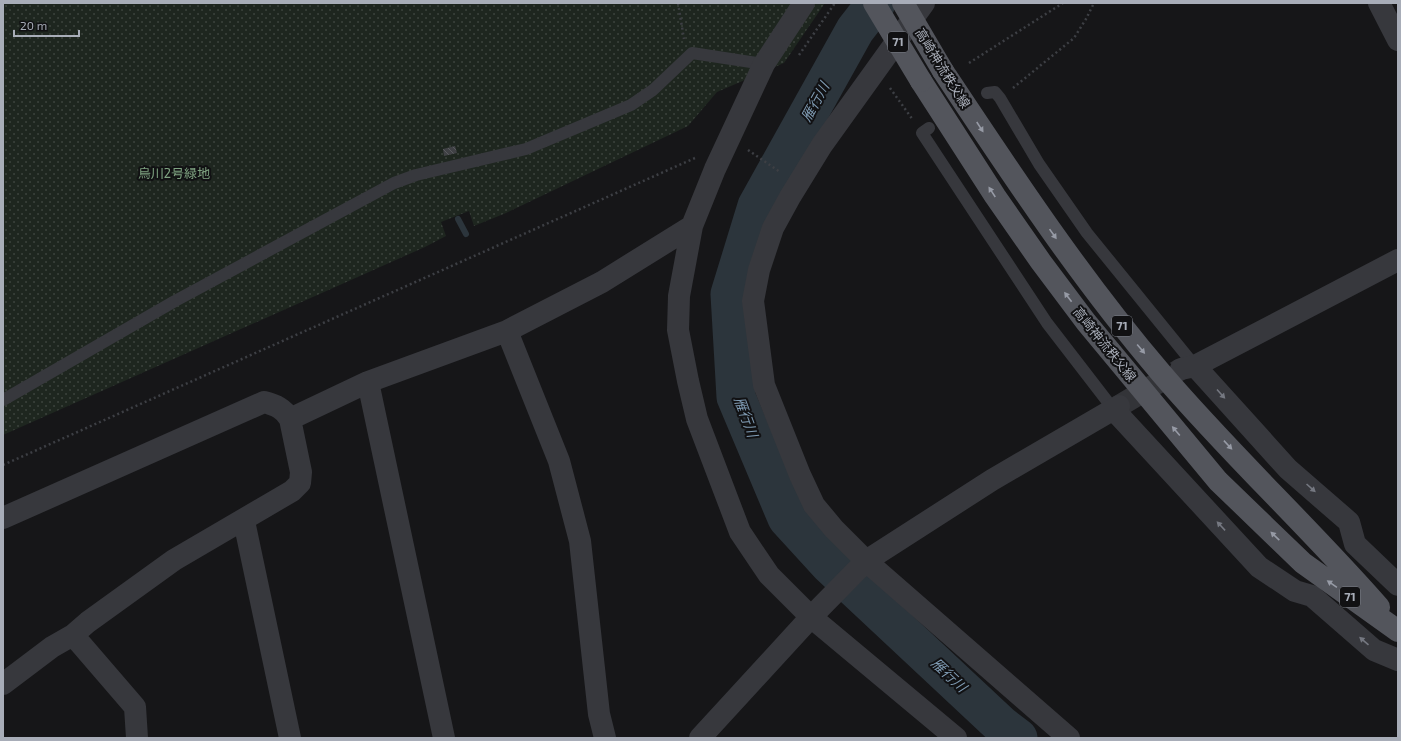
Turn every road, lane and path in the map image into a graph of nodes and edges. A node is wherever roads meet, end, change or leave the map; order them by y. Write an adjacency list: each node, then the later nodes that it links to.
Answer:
1 (678, 3): 10 (path)
2 (804, 3): 12 (street)
3 (874, 3): 33 (main road, 高崎神流秩父線 / 71, one-way to 3, bridge)
4 (903, 3): 33 (main road, 高崎神流秩父線 / 71, one-way to 33, bridge)
5 (924, 3): 13 (street)
6 (1063, 3): 11 (path)
7 (1094, 3): 15 (path)
8 (1379, 3): 9 (street)
9 (1398, 40)
10 (687, 58): 12 (lane); 24 (lane)
11 (969, 63)
12 (764, 64): 17 (street)
13 (876, 70): 16 (path); 18 (street)
14 (987, 93): 15 (lane)
15 (1000, 98): 22 (lane)
16 (926, 131): 25 (lane)
17 (732, 142): 18 (path); 19 (street); 27 (path)
18 (794, 181): 30 (street)
19 (692, 226): 21 (street); 32 (street)
20 (1398, 260): 22 (street)
21 (507, 331): 23 (street); 40 (street)
22 (1188, 367): 31 (street, one-way to 31)
23 (368, 382): 26 (street); 39 (street)
24 (3, 400)
25 (1117, 408): 30 (street); 35 (street, one-way to 25)
26 (290, 419): 28 (street); 29 (street)
27 (3, 465)
28 (3, 518)
29 (244, 520): 34 (street); 38 (street)
30 (866, 561): 32 (street); 43 (street)
31 (1398, 585)
32 (811, 617): 41 (street); 42 (street)
33 (1398, 630)
34 (73, 636): 36 (street); 37 (street)
35 (1398, 660)
36 (3, 684)
37 (137, 738)
38 (290, 738)
39 (444, 738)
40 (605, 738)
41 (700, 738)
42 (956, 738)
43 (1069, 738)

